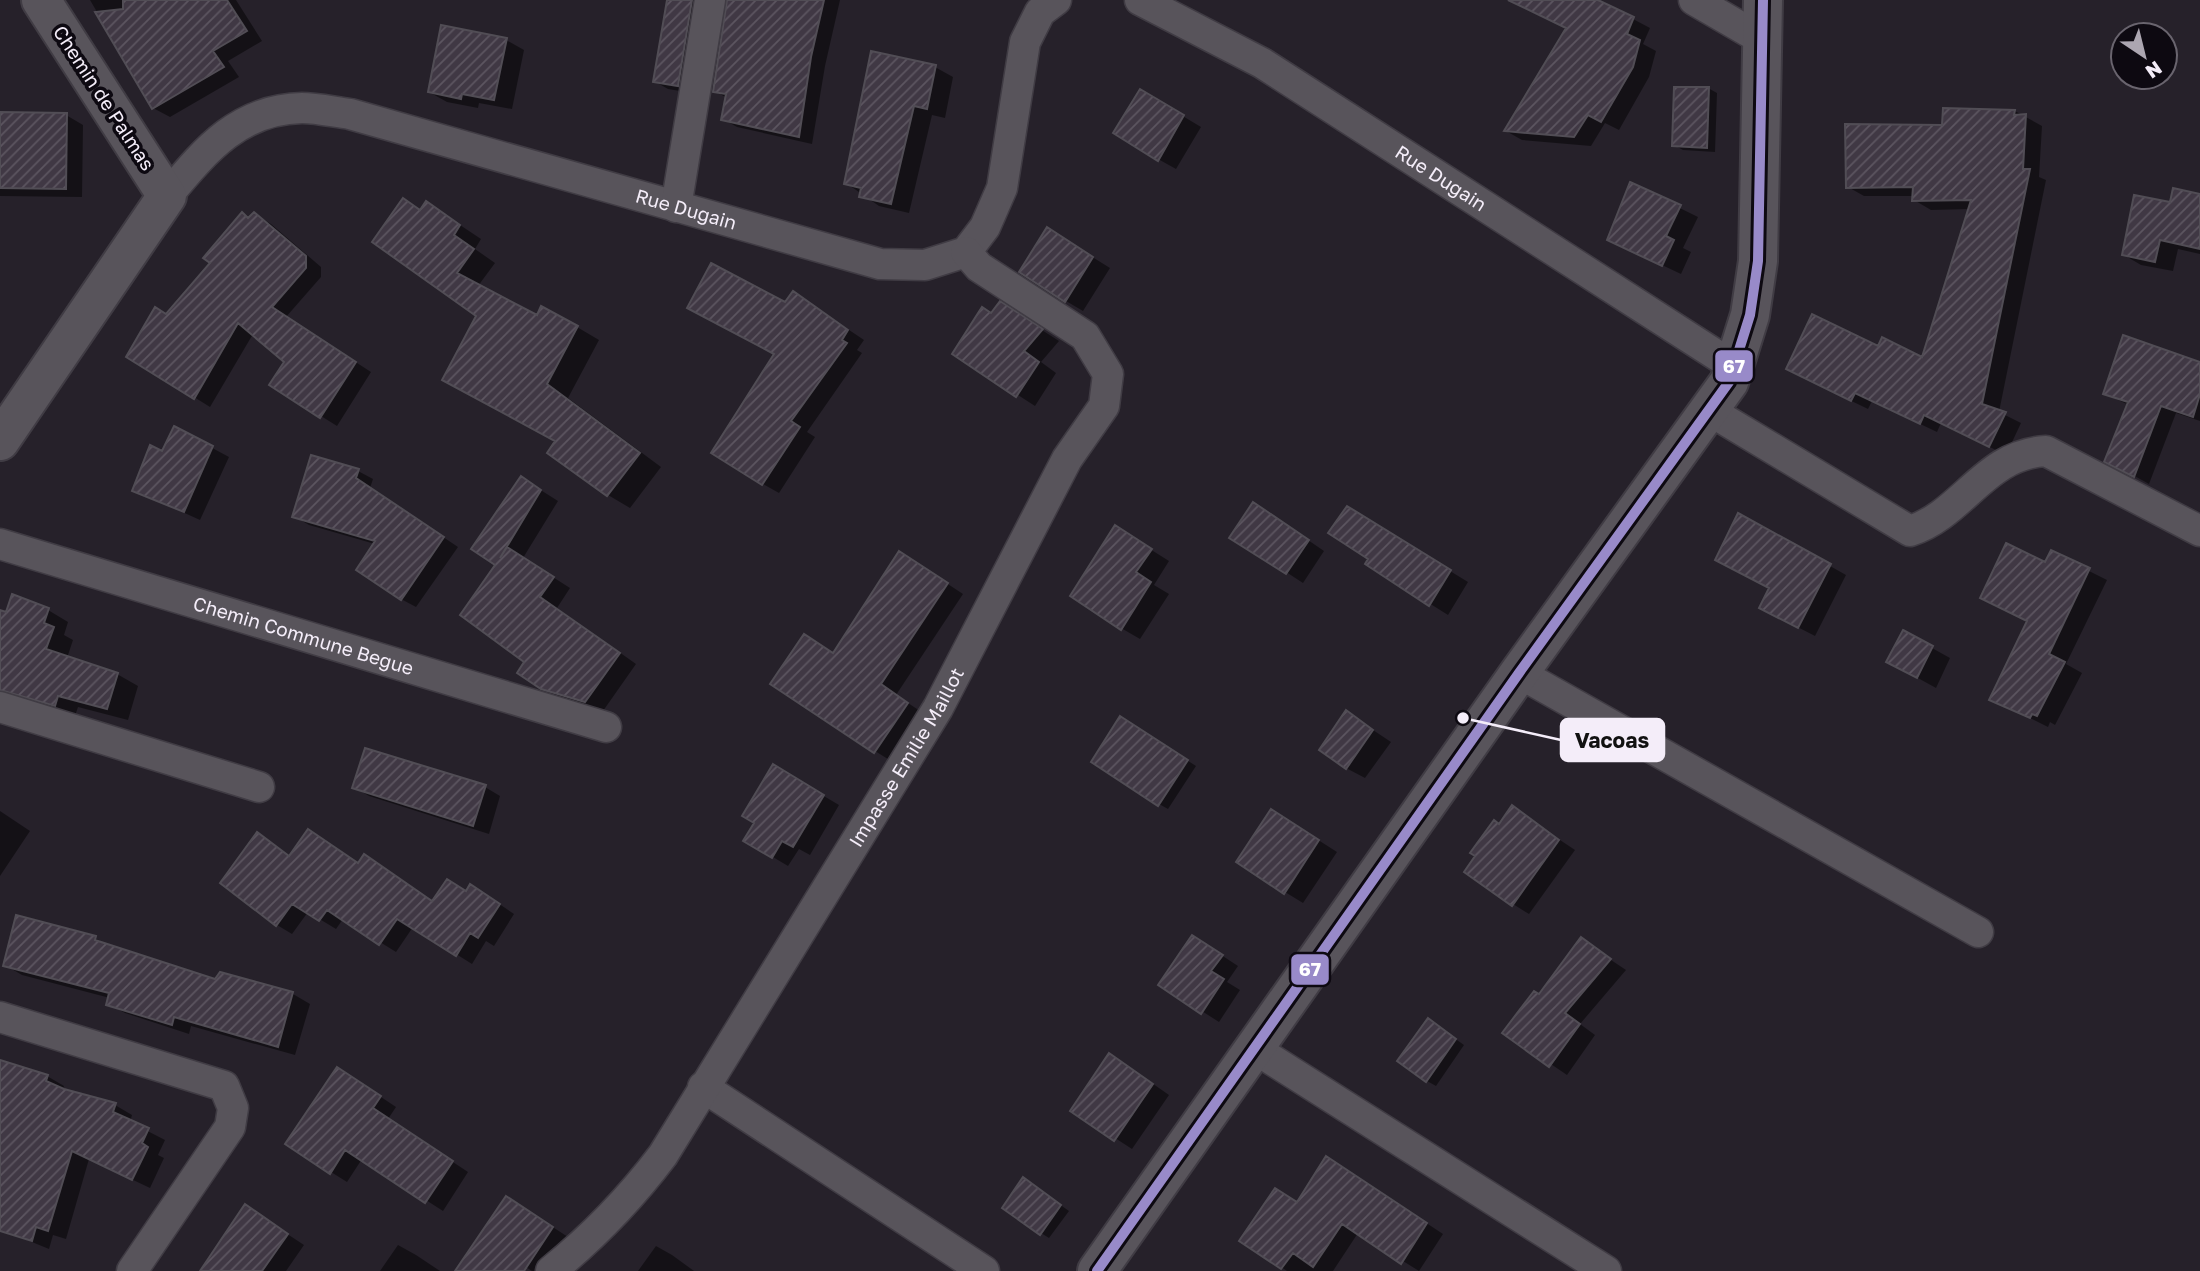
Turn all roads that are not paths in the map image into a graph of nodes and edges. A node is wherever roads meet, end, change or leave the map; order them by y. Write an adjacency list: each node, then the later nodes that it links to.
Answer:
1 (41, 0): 8 (main road, Chemin de Palmas)
2 (710, 0): 9 (street)
3 (1055, 0): 10 (street)
4 (1140, 0): 11 (street, Rue Dugain)
5 (1694, 0): 7 (street)
6 (1763, 0): 7 (main road)
7 (1763, 40): 11 (main road)
8 (167, 196): 9 (street, Rue Dugain); 13 (main road)
9 (676, 206): 10 (street, Rue Dugain)
10 (966, 252): 23 (street, Impasse Emilie Maillot)
11 (1735, 368): 12 (main road)
12 (1710, 411): 14 (street); 16 (main road)
13 (0, 441)
14 (2200, 531)
15 (0, 544): 18 (street, Chemin Commune Begue)
16 (1519, 673): 20 (street); 22 (main road)
17 (0, 707): 19 (street)
18 (606, 727)
19 (259, 787)
20 (1978, 932)
21 (0, 1017): 24 (street)
22 (1255, 1049): 27 (main road); 28 (street)
23 (703, 1087): 25 (street, Impasse Emilie Maillot); 26 (street)
24 (132, 1271)
25 (551, 1271)
26 (984, 1271)
27 (1097, 1271)
28 (1606, 1271)

